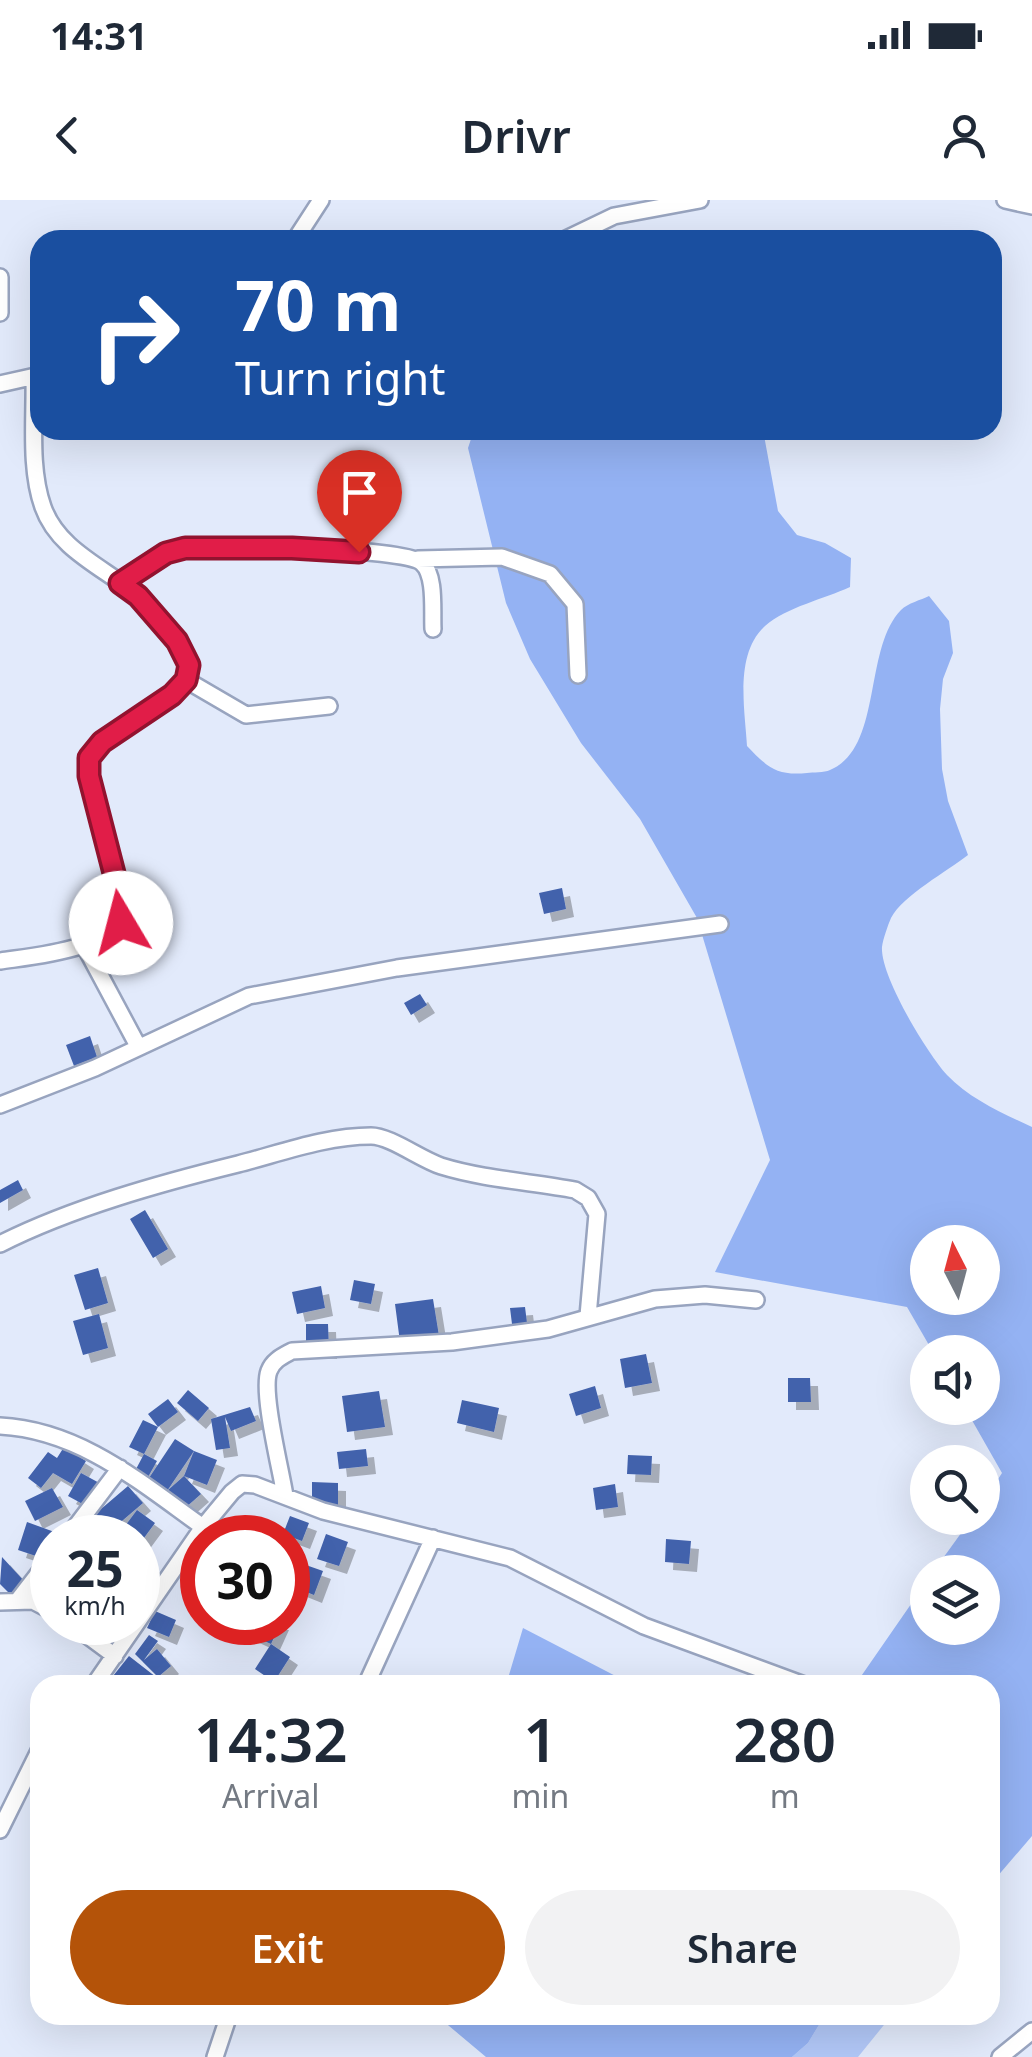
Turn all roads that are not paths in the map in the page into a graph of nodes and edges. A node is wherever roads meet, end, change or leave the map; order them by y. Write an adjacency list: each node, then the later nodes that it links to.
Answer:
1 (322, 200): 5 (street)
2 (700, 200): 6 (street)
3 (1005, 200): 4 (street)
4 (1032, 206)
5 (302, 230)
6 (585, 230)
7 (0, 277): 8 (street)
8 (0, 312)
9 (30, 378): 10 (street)
10 (0, 384)
11 (37, 440): 13 (street)
12 (418, 559): 13 (street); 14 (street); 15 (street)
13 (120, 583): 16 (street)
14 (433, 629)
15 (578, 675)
16 (186, 680): 17 (street); 19 (street)
17 (329, 706)
18 (720, 924): 21 (street)
19 (84, 945): 20 (street); 21 (street)
20 (0, 962)
21 (138, 1046): 22 (street)
22 (0, 1104)
23 (0, 1244): 25 (street)
24 (756, 1300): 25 (street)
25 (588, 1316): 28 (street)
26 (0, 1426): 27 (street)
27 (120, 1468): 29 (street); 30 (street)
28 (285, 1496): 31 (street); 32 (street)
29 (84, 1515)
30 (185, 1515)
31 (213, 1515)
32 (433, 1538): 41 (street); 42 (street)
33 (180, 1561): 39 (street)
34 (30, 1584): 35 (street)
35 (18, 1600): 36 (street); 37 (street)
36 (30, 1601)
37 (0, 1602)
38 (99, 1645): 39 (street)
39 (114, 1656): 40 (street)
40 (101, 1675)
41 (371, 1675)
42 (777, 1675)
43 (30, 1770): 44 (street)
44 (0, 1830)
45 (226, 2025): 47 (street)
46 (1032, 2031): 48 (street)
47 (215, 2057)
48 (1000, 2057)

